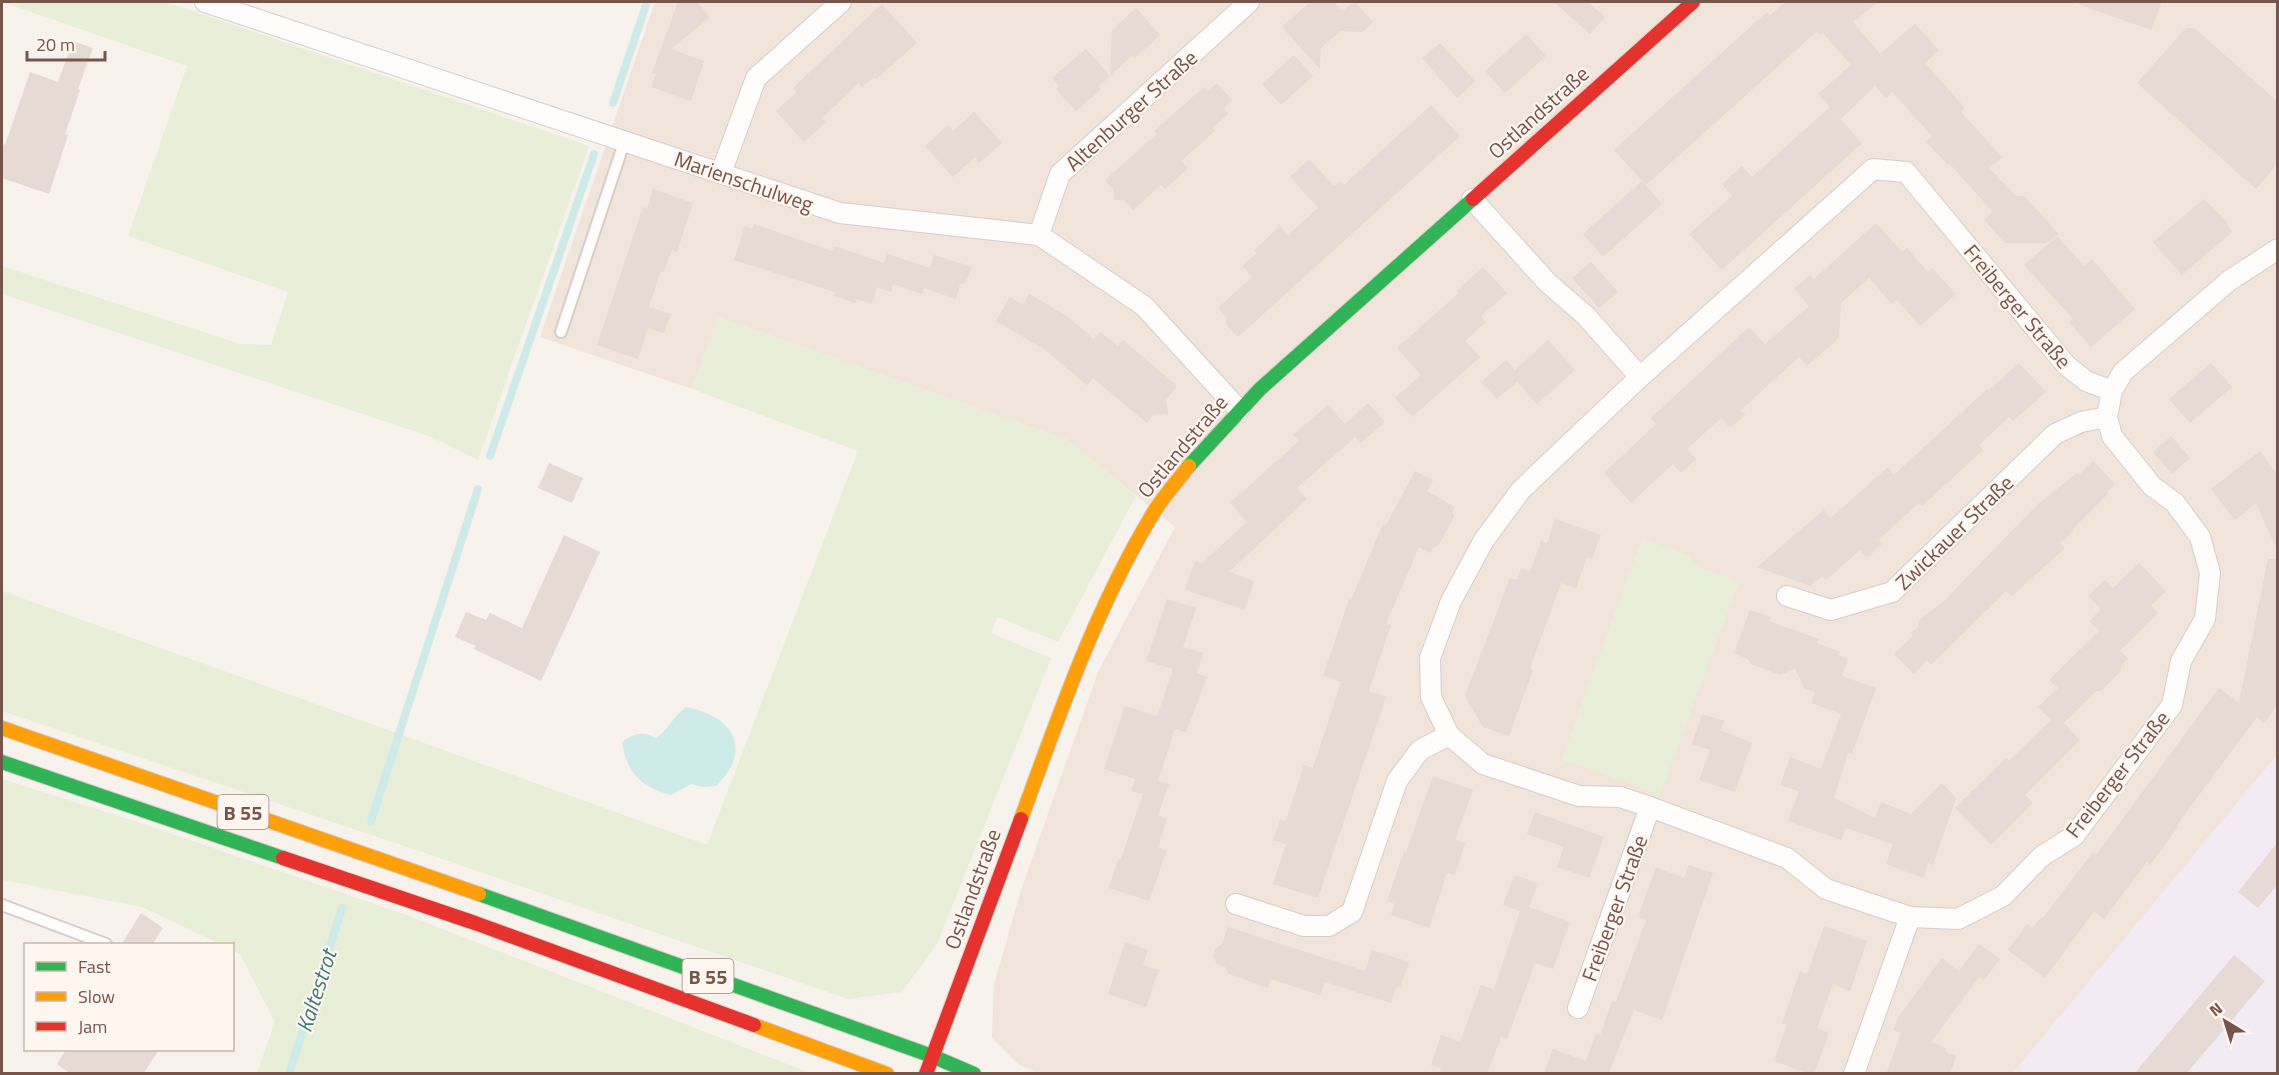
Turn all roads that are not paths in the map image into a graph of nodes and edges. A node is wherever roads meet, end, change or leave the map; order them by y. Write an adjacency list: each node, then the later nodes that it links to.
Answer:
1 (205, 2): 5 (street, Marienschulweg)
2 (842, 2): 6 (street)
3 (1249, 2): 8 (street, Altenburger Straße)
4 (1693, 2): 7 (main road, Ostlandstraße)
5 (625, 140): 6 (street, Marienschulweg); 10 (lane)
6 (721, 174): 8 (street, Marienschulweg)
7 (1472, 198): 11 (street); 13 (main road, Ostlandstraße)
8 (1040, 236): 13 (street, Marienschulweg)
9 (2277, 249): 12 (street)
10 (561, 332)
11 (1640, 377): 12 (street, Freiberger Straße); 17 (street, Freiberger Straße)
12 (2112, 391): 14 (street)
13 (1239, 410): 25 (main road, Ostlandstraße)
14 (2107, 417): 15 (street, Zwickauer Straße); 22 (street, Freiberger Straße)
15 (1787, 596)
16 (2, 729): 25 (main road, B 55)
17 (1449, 735): 19 (street, Freiberger Straße); 20 (street)
18 (2, 762): 26 (main road, B 55)
19 (1650, 807): 22 (street, Freiberger Straße); 24 (street, Freiberger Straße)
20 (1236, 904)
21 (2, 905): 23 (lane)
22 (1910, 917): 29 (street)
23 (101, 943)
24 (1578, 1008)
25 (932, 1056): 27 (main road, Ostlandstraße); 28 (main road, B 55)
26 (887, 1074)
27 (926, 1074)
28 (974, 1074)
29 (1854, 1074)

